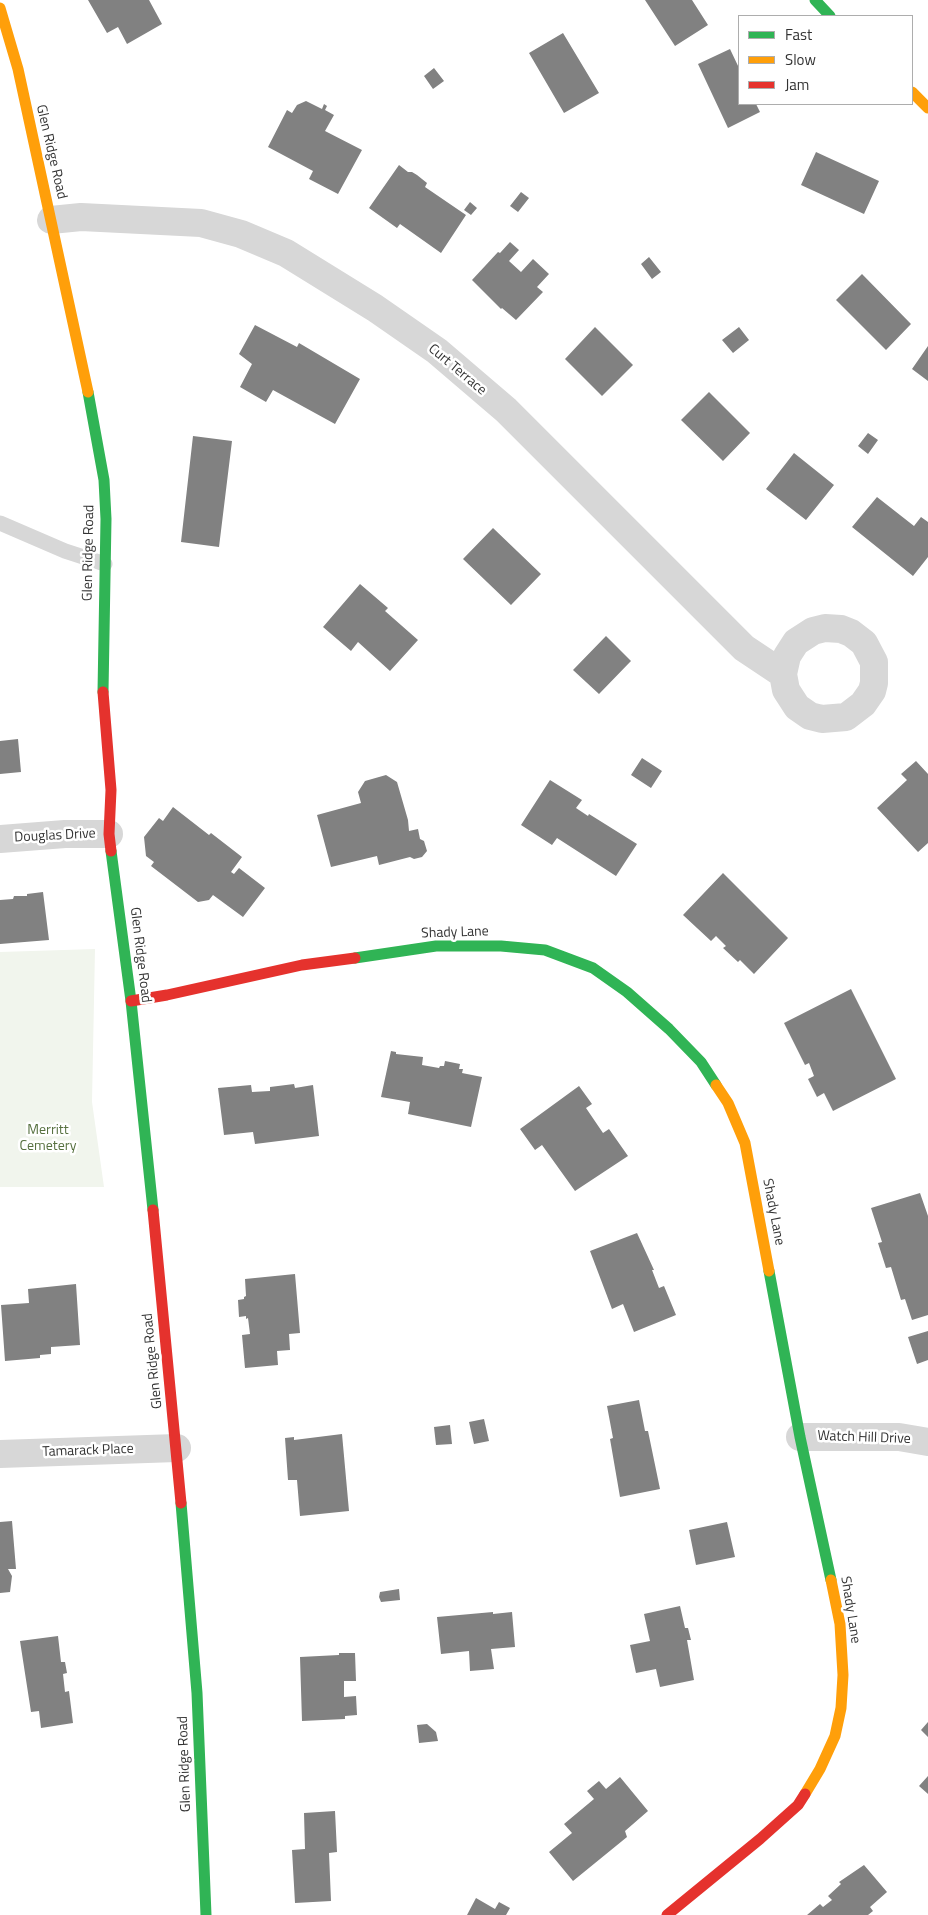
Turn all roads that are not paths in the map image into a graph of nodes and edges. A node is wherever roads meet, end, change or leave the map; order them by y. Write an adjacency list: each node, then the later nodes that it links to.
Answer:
1 (815, 0): 3 (street)
2 (0, 8): 6 (street, Glen Ridge Road)
3 (829, 15)
4 (913, 93): 5 (street)
5 (928, 108)
6 (51, 220): 8 (street, Glen Ridge Road); 9 (street, Curt Terrace)
7 (0, 523): 8 (lane)
8 (106, 564): 10 (street, Glen Ridge Road)
9 (783, 674)
10 (109, 834): 11 (street, Douglas Drive); 12 (street, Glen Ridge Road)
11 (0, 839)
12 (131, 1001): 13 (street, Shady Lane); 15 (street, Glen Ridge Road)
13 (800, 1437): 14 (street, Watch Hill Drive); 18 (street, Shady Lane)
14 (928, 1442)
15 (177, 1448): 16 (street, Tamarack Place); 17 (street, Glen Ridge Road)
16 (0, 1454)
17 (206, 1915)
18 (667, 1915)

